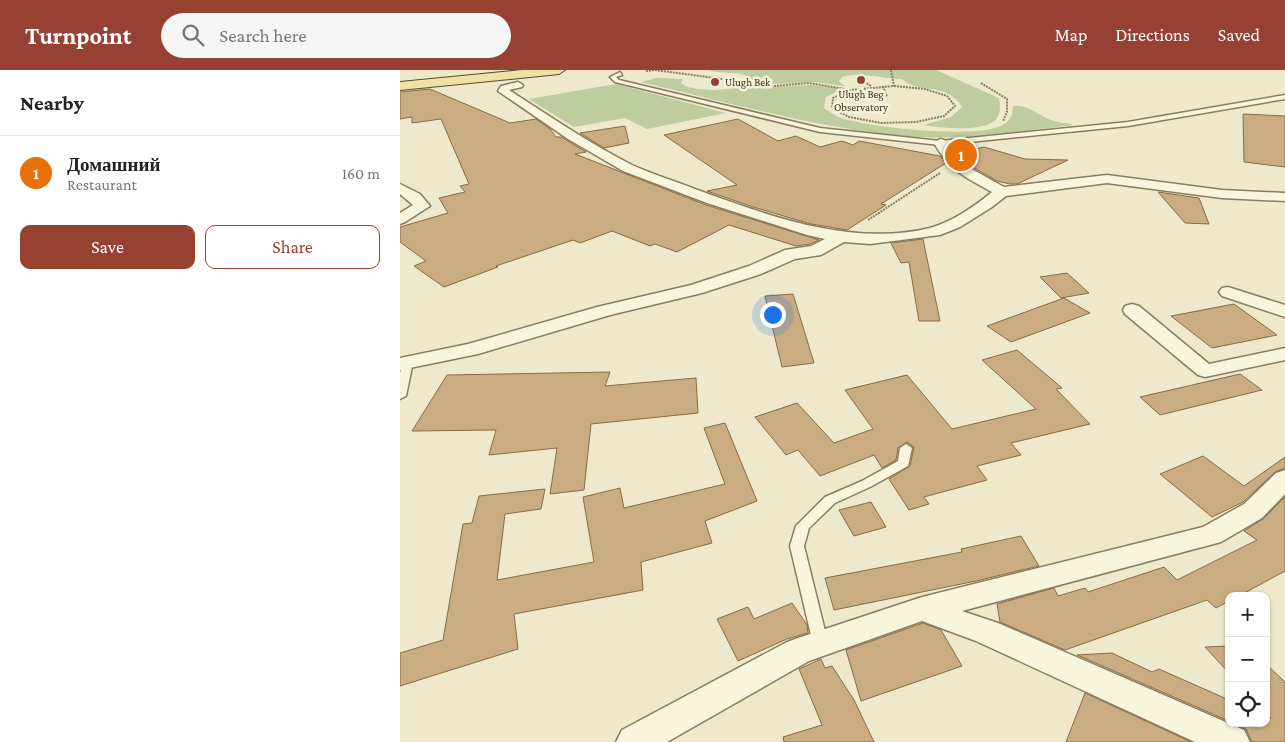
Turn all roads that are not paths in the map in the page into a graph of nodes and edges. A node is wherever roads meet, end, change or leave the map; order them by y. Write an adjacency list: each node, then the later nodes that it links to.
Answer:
1 (559, 70): 2 (main road)
2 (507, 72): 4 (main road); 6 (main road)
3 (620, 74): 8 (lane)
4 (400, 80)
5 (518, 85): 13 (street)
6 (400, 86)
7 (1285, 97): 8 (lane)
8 (940, 143): 10 (street)
9 (400, 188): 12 (street)
10 (1002, 192): 11 (street); 13 (street)
11 (1285, 197)
12 (400, 219)
13 (841, 237): 18 (street)
14 (1228, 292): 16 (street)
15 (1132, 310): 17 (street)
16 (1285, 311)
17 (1285, 354)
18 (404, 363): 19 (lane)
19 (400, 396)
20 (906, 448): 23 (lane)
21 (1285, 479): 22 (street)
22 (922, 609): 23 (street); 25 (street)
23 (820, 643): 24 (street)
24 (634, 742)
25 (1232, 742)

